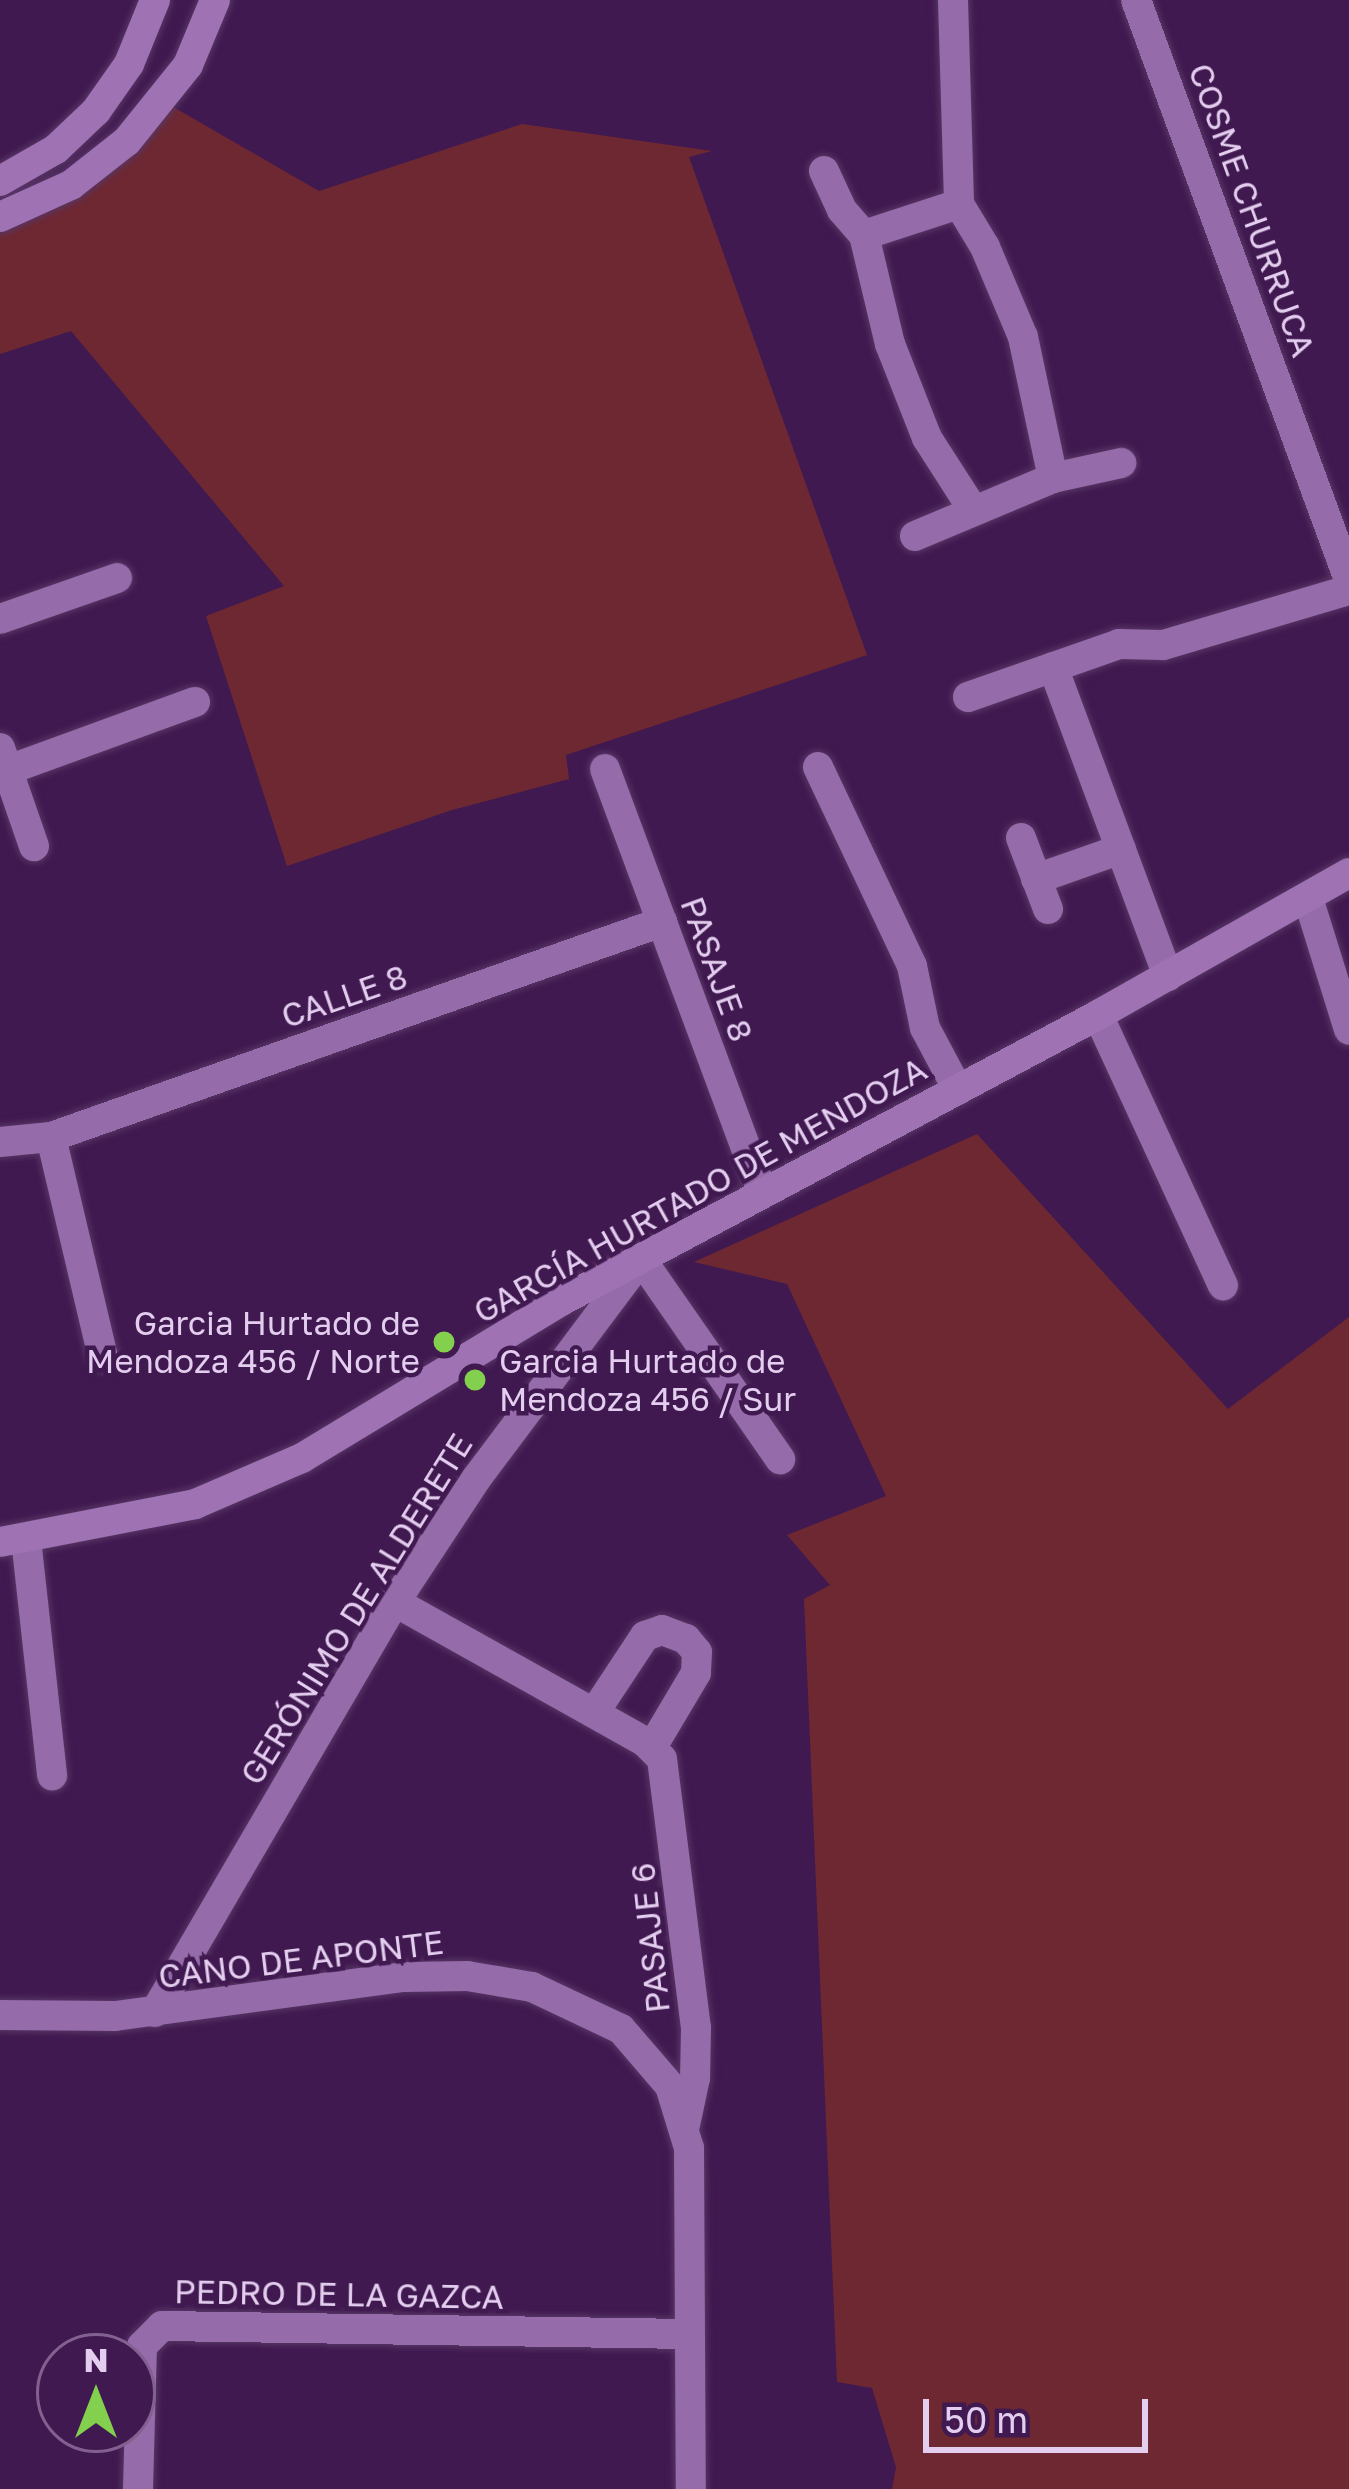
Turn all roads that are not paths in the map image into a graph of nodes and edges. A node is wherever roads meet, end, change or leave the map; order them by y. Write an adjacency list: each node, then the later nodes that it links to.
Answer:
1 (155, 0): 6 (street)
2 (215, 0): 8 (street)
3 (953, 0): 7 (street)
4 (1136, 0): 15 (street, COSME CHURRUCA)
5 (824, 171): 9 (street)
6 (0, 181)
7 (959, 204): 9 (street); 11 (street)
8 (0, 217)
9 (864, 235): 12 (street)
10 (1120, 463): 11 (street)
11 (1053, 478): 12 (street)
12 (972, 508): 13 (street)
13 (915, 536)
14 (117, 578): 17 (street)
15 (1349, 580)
16 (1349, 590): 18 (street)
17 (0, 619)
18 (1053, 667): 19 (street); 26 (street)
19 (968, 698)
20 (195, 702): 21 (street)
21 (4, 759): 25 (street)
22 (818, 767): 35 (street)
23 (604, 769): 31 (street, PASAJE 8)
24 (1021, 838): 28 (street)
25 (34, 846)
26 (1121, 849): 28 (street); 32 (street)
27 (1349, 873): 29 (street, GARCÍA HURTADO DE MENDOZA)
28 (1036, 879): 30 (street)
29 (1308, 898): 32 (street, GARCÍA HURTADO DE MENDOZA); 34 (street)
30 (1048, 910)
31 (662, 922): 36 (street, CALLE 8); 38 (street, PASAJE 8)
32 (1168, 976): 33 (street, GARCÍA HURTADO DE MENDOZA)
33 (1098, 1015): 35 (street, GARCÍA HURTADO DE MENDOZA); 40 (street)
34 (1349, 1030)
35 (958, 1090): 38 (street, GARCÍA HURTADO DE MENDOZA)
36 (51, 1138): 37 (street); 41 (street)
37 (0, 1142)
38 (763, 1193): 39 (street, GARCÍA HURTADO DE MENDOZA)
39 (641, 1259): 42 (street); 43 (street, GARCÍA HURTADO DE MENDOZA); 44 (street, GERÓNIMO DE ALDERETE)
40 (1222, 1286)
41 (104, 1358)
42 (779, 1459)
43 (13, 1540): 47 (street)
44 (395, 1602): 45 (street); 48 (street, GERÓNIMO DE ALDERETE)
45 (594, 1713): 46 (street); 46 (street)
46 (652, 1747): 50 (street, PASAJE 6)
47 (52, 1775)
48 (155, 2012): 49 (street, CANO DE APONTE); 50 (street, CANO DE APONTE)
49 (0, 2015)
50 (685, 2125): 51 (street, CANO DE APONTE)
51 (687, 2334): 52 (street, PEDRO DE LA GAZCA); 53 (street, CANO DE APONTE)
52 (138, 2489)
53 (691, 2489)

